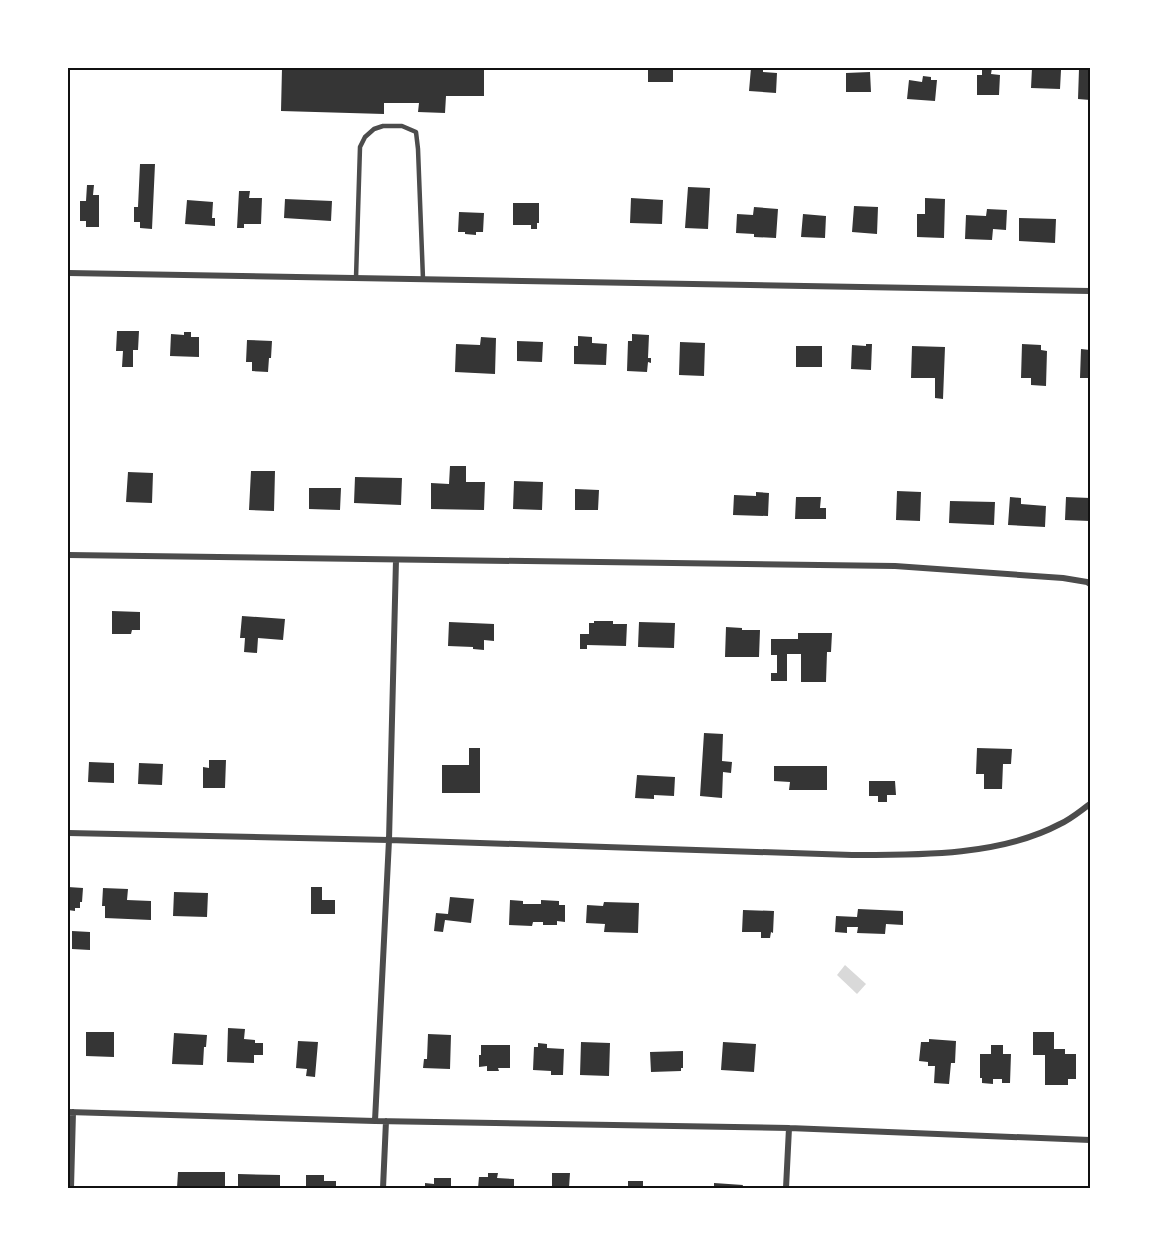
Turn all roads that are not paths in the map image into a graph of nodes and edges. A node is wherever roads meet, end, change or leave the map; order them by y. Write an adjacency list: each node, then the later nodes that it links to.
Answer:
1 (68, 273): 2 (street)
2 (356, 278): 3 (street); 3 (lane)
3 (423, 279): 4 (street)
4 (1090, 291)
5 (68, 555): 6 (street)
6 (396, 560): 7 (street); 10 (street)
7 (1090, 584)
8 (1090, 804): 10 (street)
9 (68, 833): 10 (street)
10 (389, 840): 12 (street)
11 (70, 1112): 12 (street); 16 (street)
12 (375, 1121): 13 (street)
13 (386, 1121): 14 (street); 17 (street)
14 (789, 1128): 15 (street); 18 (street)
15 (1090, 1140)
16 (71, 1188)
17 (383, 1188)
18 (786, 1188)

